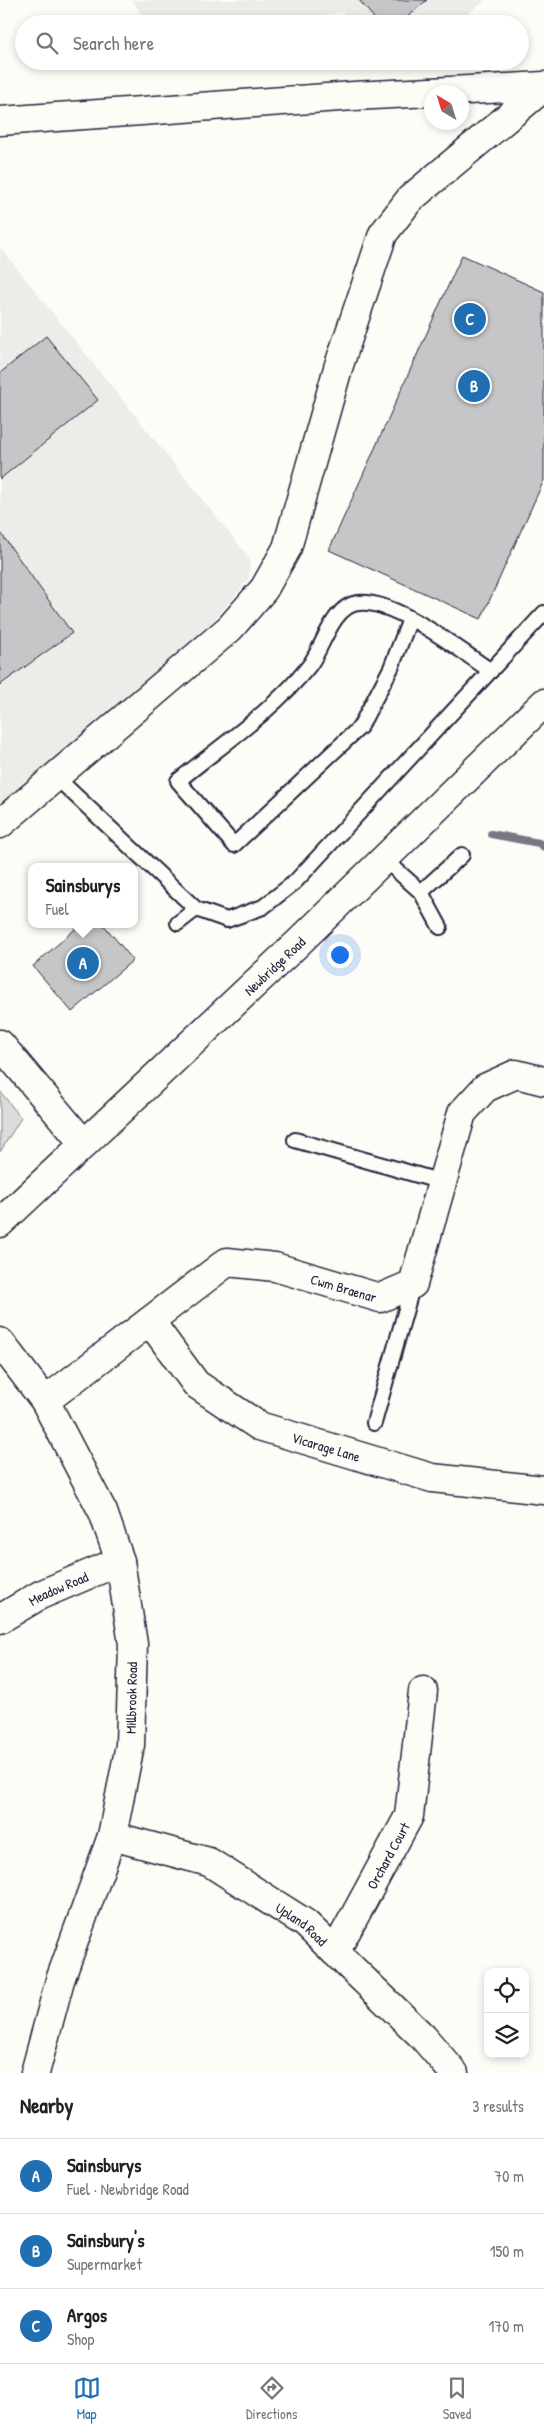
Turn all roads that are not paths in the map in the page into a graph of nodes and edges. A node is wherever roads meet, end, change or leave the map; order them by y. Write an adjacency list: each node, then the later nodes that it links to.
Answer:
1 (544, 86): 2 (street); 7 (street)
2 (0, 121)
3 (544, 613): 5 (lane)
4 (410, 619): 4 (lane); 5 (lane)
5 (491, 672): 12 (lane)
6 (544, 703): 10 (street, Newbridge Road)
7 (57, 778): 8 (street); 12 (lane)
8 (0, 824)
9 (462, 854): 11 (lane)
10 (384, 859): 11 (lane); 18 (street, Newbridge Road)
11 (421, 892): 14 (lane)
12 (196, 909): 13 (lane)
13 (178, 923)
14 (440, 927)
15 (0, 1044): 18 (street)
16 (544, 1081): 19 (street)
17 (295, 1140): 19 (lane)
18 (84, 1144): 20 (street, Newbridge Road)
19 (442, 1182): 21 (street)
20 (0, 1223)
21 (413, 1284): 22 (street, Cwm Braenar); 25 (lane)
22 (150, 1320): 24 (street, Cwm Braenar); 26 (street, Vicarage Lane)
23 (0, 1342): 24 (street, Millbrook Road)
24 (45, 1401): 27 (street, Millbrook Road)
25 (374, 1423)
26 (544, 1490)
27 (120, 1561): 28 (street, Meadow Road); 30 (street, Millbrook Road)
28 (0, 1619)
29 (423, 1691): 31 (street, Orchard Court)
30 (112, 1836): 31 (street, Upland Road); 32 (street, Millbrook Road)
31 (335, 1952): 33 (street, Upland Road)
32 (35, 2073)
33 (454, 2073)

